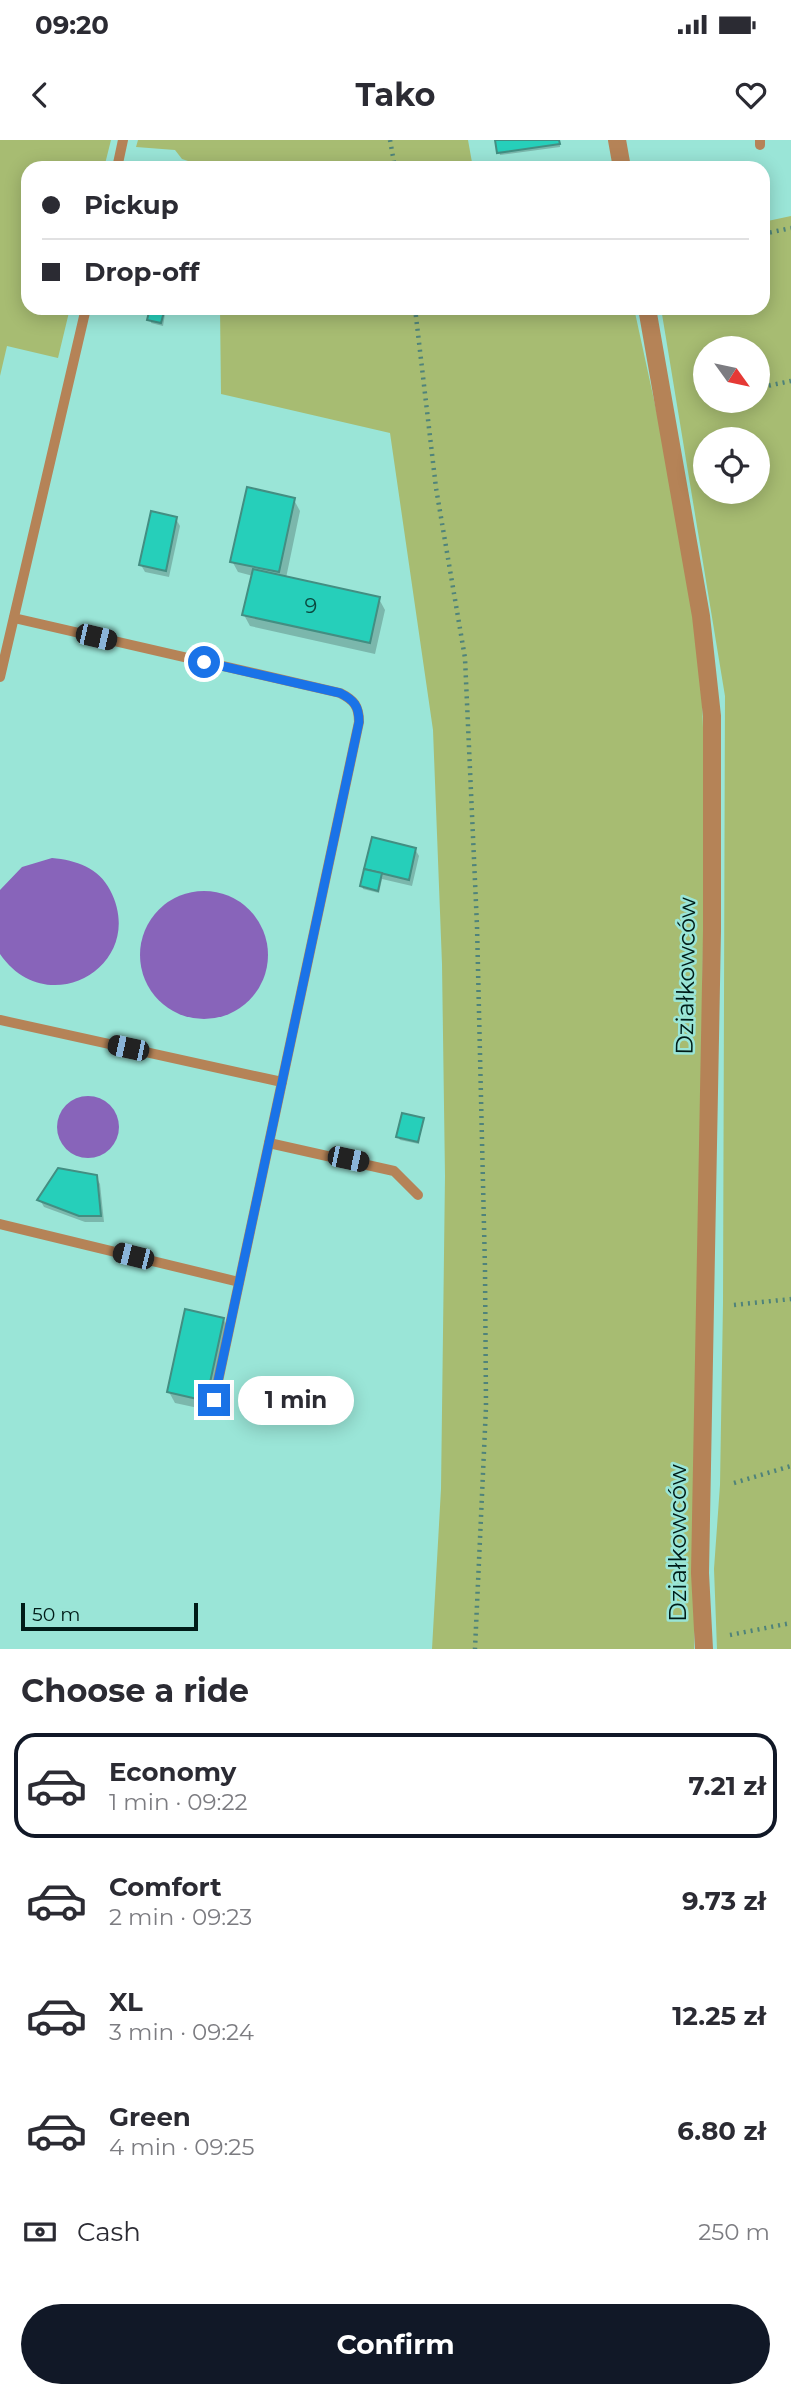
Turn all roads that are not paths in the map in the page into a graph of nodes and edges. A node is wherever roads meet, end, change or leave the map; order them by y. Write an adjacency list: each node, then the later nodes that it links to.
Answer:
1 (123, 140): 3 (lane)
2 (617, 140): 4 (street)
3 (118, 161)
4 (621, 161)
5 (84, 315): 7 (lane)
6 (648, 315): 16 (street, Działkowców)
7 (14, 618): 8 (lane); 10 (lane)
8 (0, 677)
9 (0, 1020): 10 (lane)
10 (282, 1082): 11 (lane)
11 (269, 1143): 12 (lane); 14 (lane)
12 (418, 1195)
13 (0, 1224): 14 (lane)
14 (239, 1282): 15 (lane)
15 (214, 1400)
16 (704, 1649)

